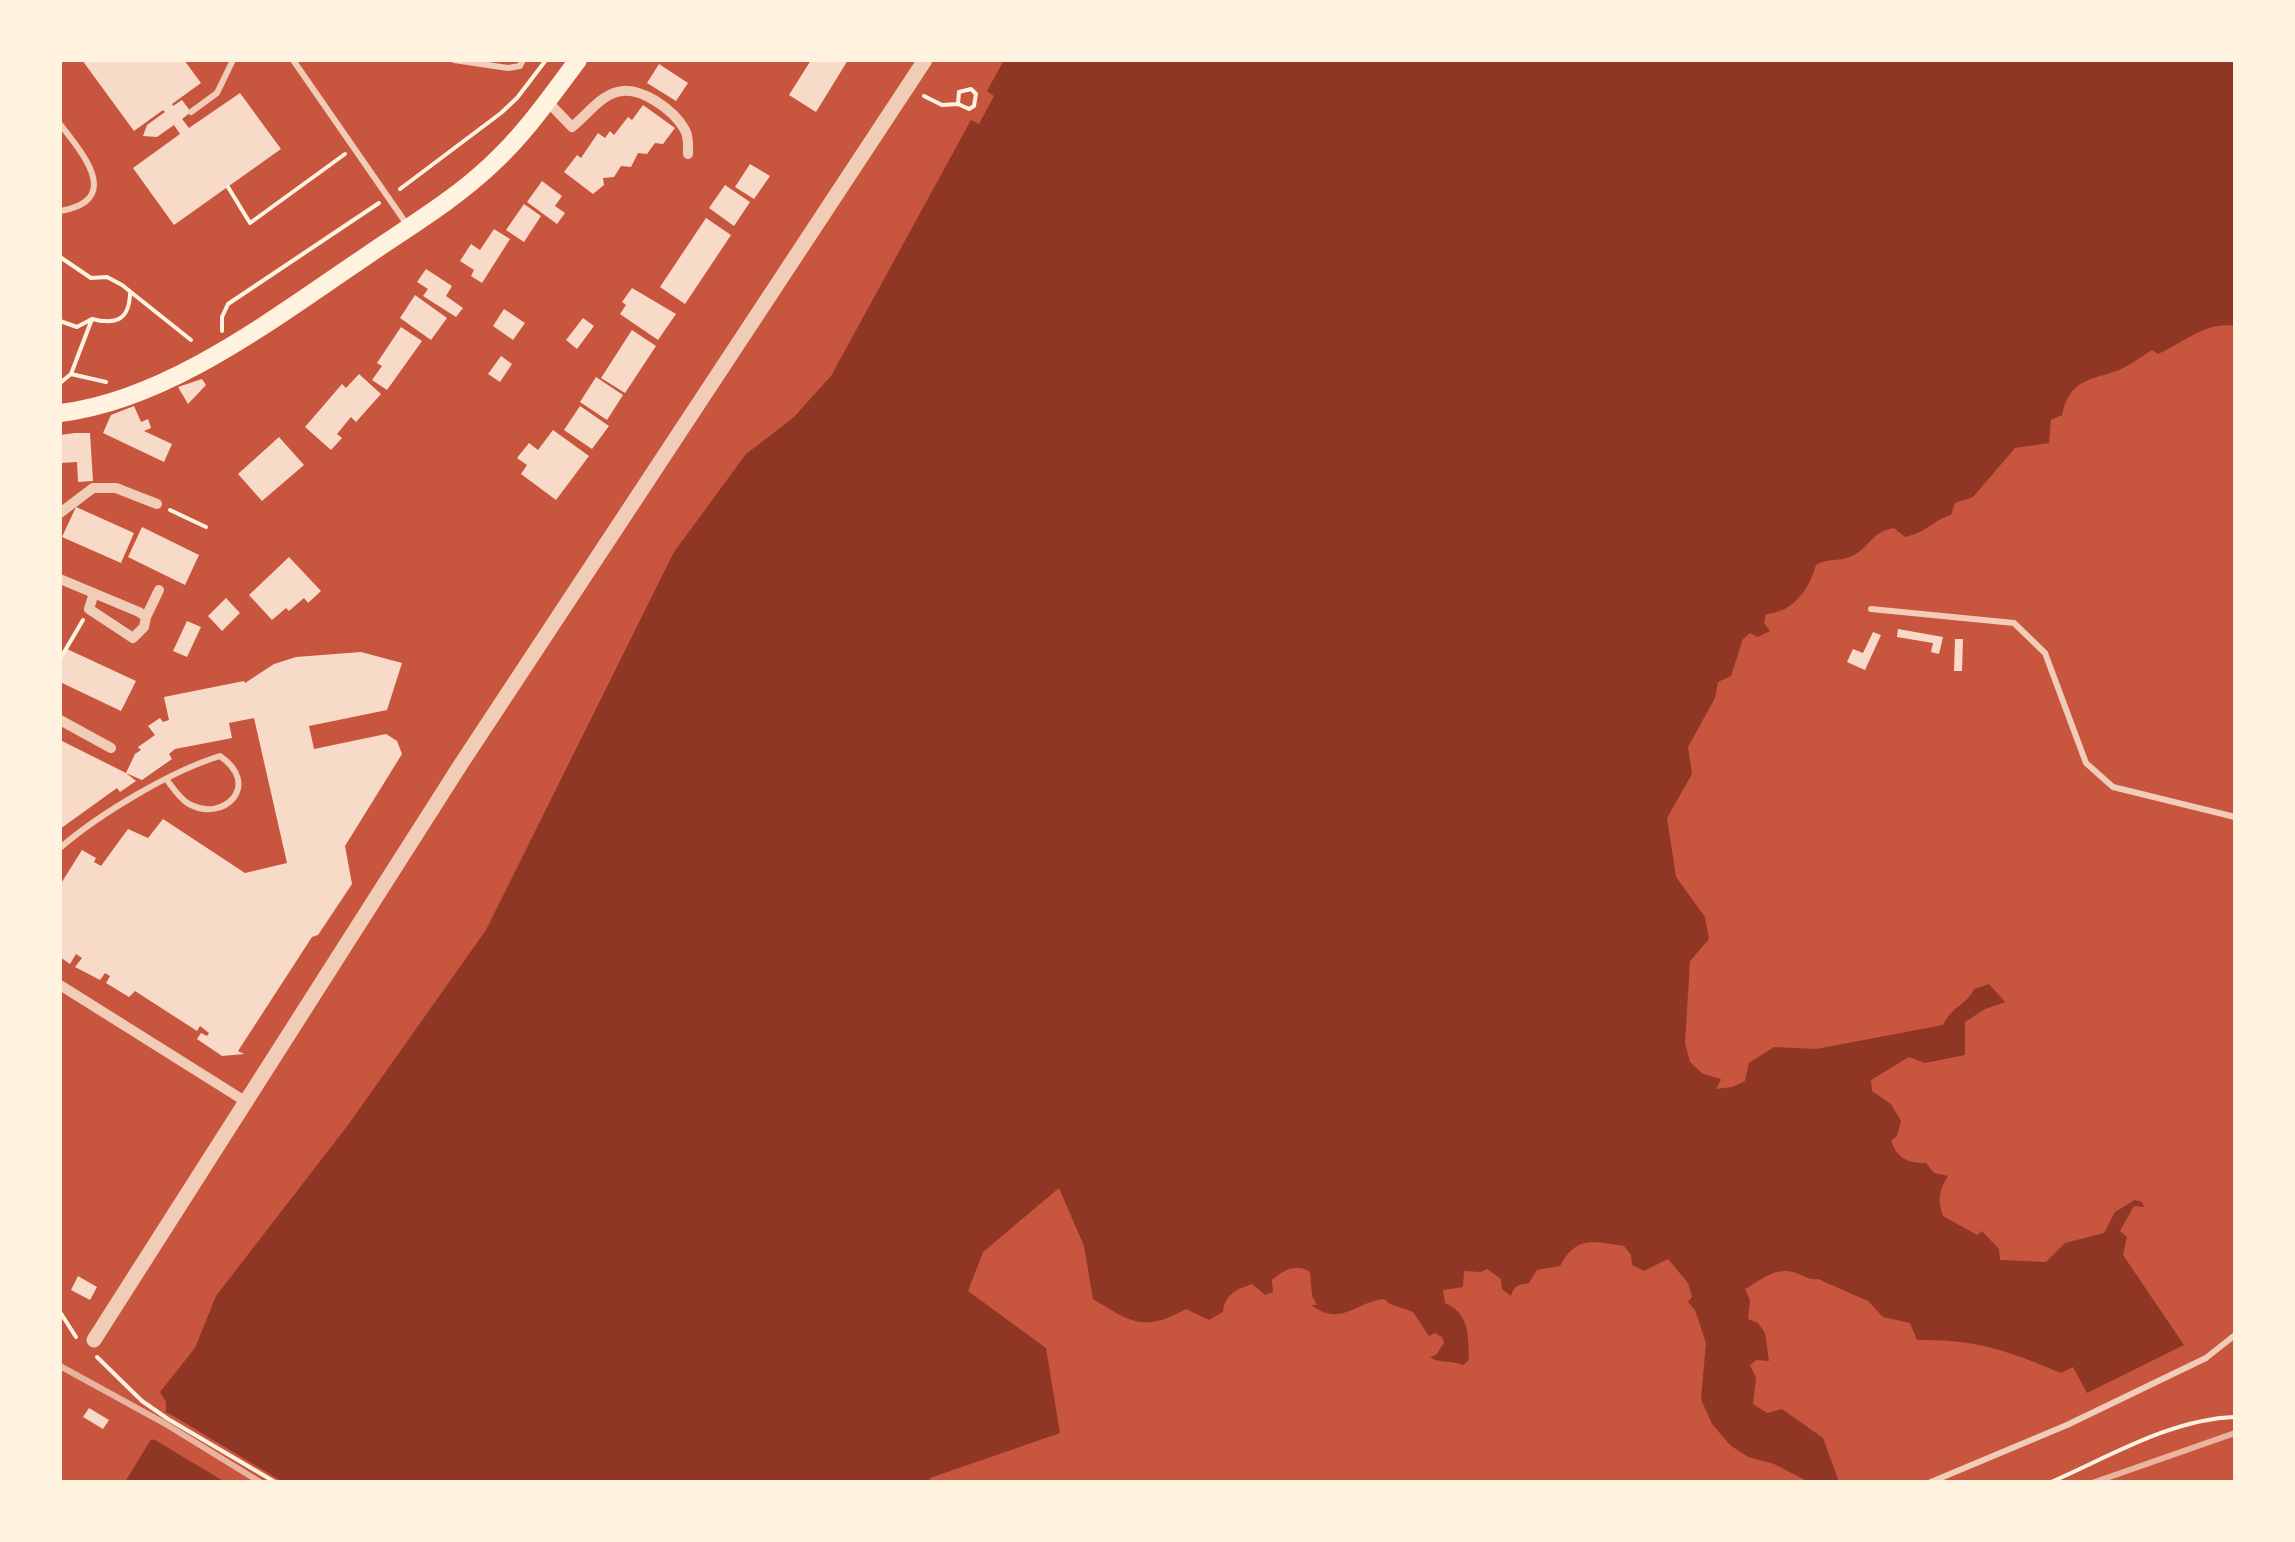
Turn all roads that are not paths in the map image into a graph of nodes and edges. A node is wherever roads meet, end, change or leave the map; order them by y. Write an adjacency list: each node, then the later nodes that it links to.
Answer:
1 (233, 60): 8 (lane)
2 (293, 60): 12 (lane)
3 (454, 60): 4 (lane)
4 (523, 60)
5 (578, 60): 7 (main road)
6 (925, 60): 27 (street)
7 (547, 101): 10 (street); 12 (main road)
8 (191, 112)
9 (60, 124): 11 (lane)
10 (688, 154)
11 (60, 210)
12 (408, 227): 13 (main road)
13 (60, 413)
14 (157, 504): 15 (street)
15 (60, 513)
16 (60, 579): 18 (street)
17 (159, 590): 20 (street)
18 (93, 596): 20 (street); 20 (street)
19 (1870, 609): 24 (lane)
20 (146, 618)
21 (60, 720): 22 (street)
22 (111, 748)
23 (167, 780): 23 (lane); 25 (lane)
24 (2235, 818)
25 (60, 848)
26 (60, 985): 27 (street)
27 (248, 1103): 29 (street)
28 (2235, 1335): 30 (lane)
29 (90, 1346)
30 (1932, 1482)

